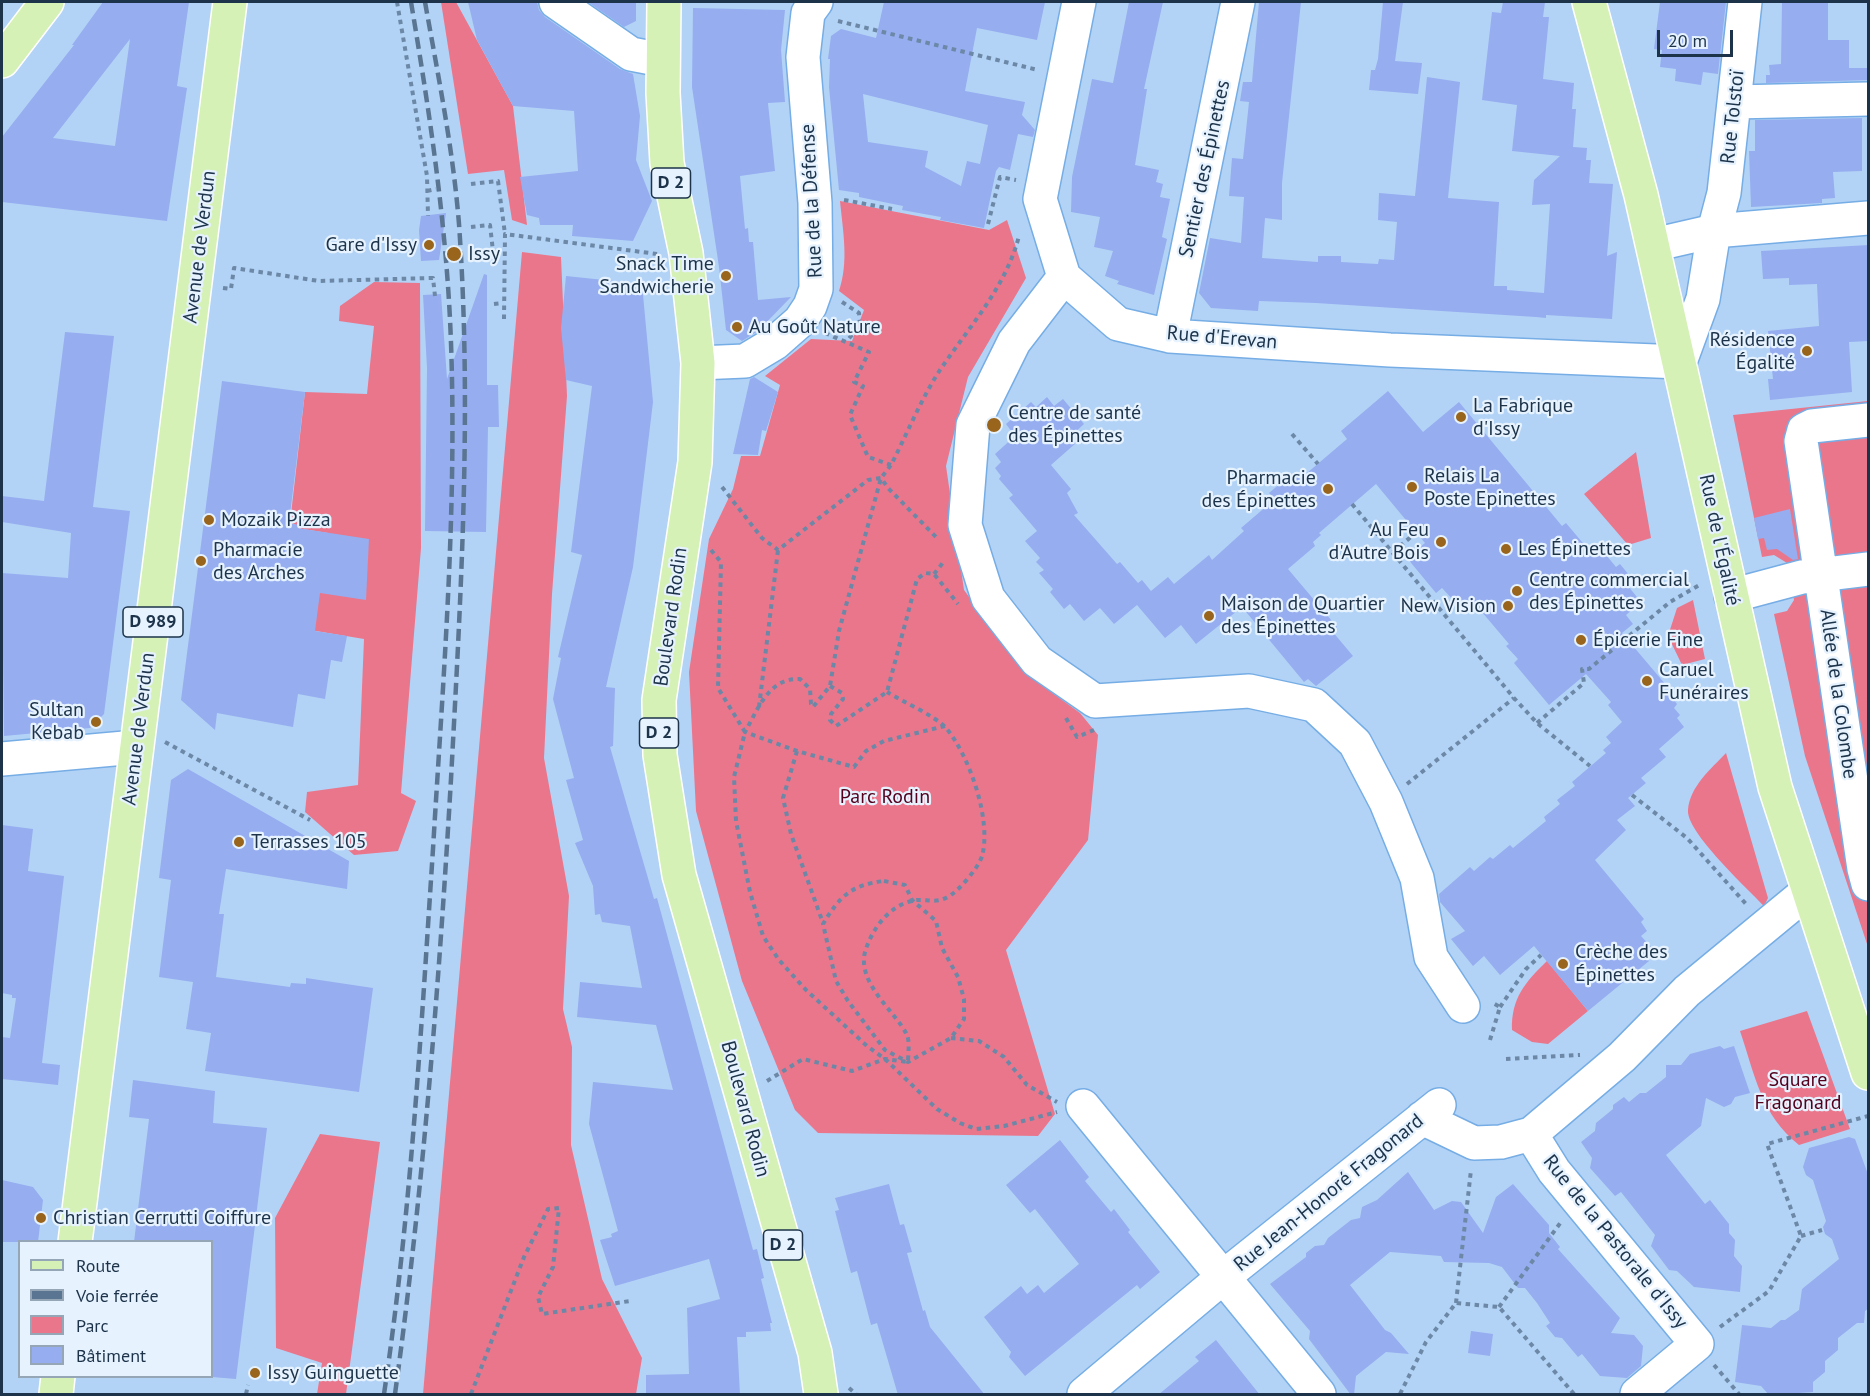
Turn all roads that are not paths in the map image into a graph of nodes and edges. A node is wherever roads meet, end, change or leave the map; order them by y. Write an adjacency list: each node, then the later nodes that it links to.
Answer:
1 (47, 2): 11 (main road)
2 (230, 2): 26 (main road, Avenue de Verdun / D 989)
3 (556, 2): 10 (street)
4 (664, 2): 10 (main road, Boulevard Rodin / D 2)
5 (1079, 2): 17 (street)
6 (1238, 2): 18 (street, Sentier des Épinettes)
7 (1588, 2): 16 (main road, Rue de l'Égalité)
8 (1746, 2): 13 (street, Rue Tolstoï)
9 (812, 7): 20 (street, Rue de la Défense)
10 (662, 60): 20 (main road, Boulevard Rodin / D 2)
11 (2, 62)
12 (1869, 99): 13 (street)
13 (1734, 102): 15 (street, Rue Tolstoï)
14 (1869, 218): 15 (street)
15 (1714, 231): 16 (street); 19 (street, Rue Tolstoï)
16 (1653, 245): 19 (main road, Rue de l'Égalité)
17 (1064, 277): 18 (street, Rue d'Erevan); 30 (street)
18 (1170, 336): 19 (street, Rue d'Erevan)
19 (1680, 362): 24 (main road, Rue de l'Égalité)
20 (699, 363): 38 (main road, Boulevard Rodin / D 2)
21 (1869, 420): 23 (street, Allée de la Colombe)
22 (1869, 568): 23 (street)
23 (1821, 575): 24 (street); 25 (street, Allée de la Colombe)
24 (1728, 583): 29 (main road, Rue de l'Égalité)
25 (1855, 724): 28 (street, Allée de la Colombe)
26 (137, 741): 27 (street); 34 (main road, Avenue de Verdun / D 989)
27 (2, 759)
28 (1867, 874)
29 (1807, 892): 31 (main road, Rue de l'Égalité); 33 (street)
30 (1463, 1006)
31 (1869, 1073)
32 (1076, 1108): 35 (street, Rue Jean-Honoré Fragonard)
33 (1531, 1134): 35 (street, Rue Jean-Honoré Fragonard); 41 (street, Rue de la Pastorale d'Issy)
34 (75, 1240)
35 (1222, 1278): 39 (street); 40 (street)
36 (58, 1378): 37 (main road)
37 (56, 1395)
38 (821, 1395)
39 (1084, 1395)
40 (1319, 1395)
41 (1637, 1395)

